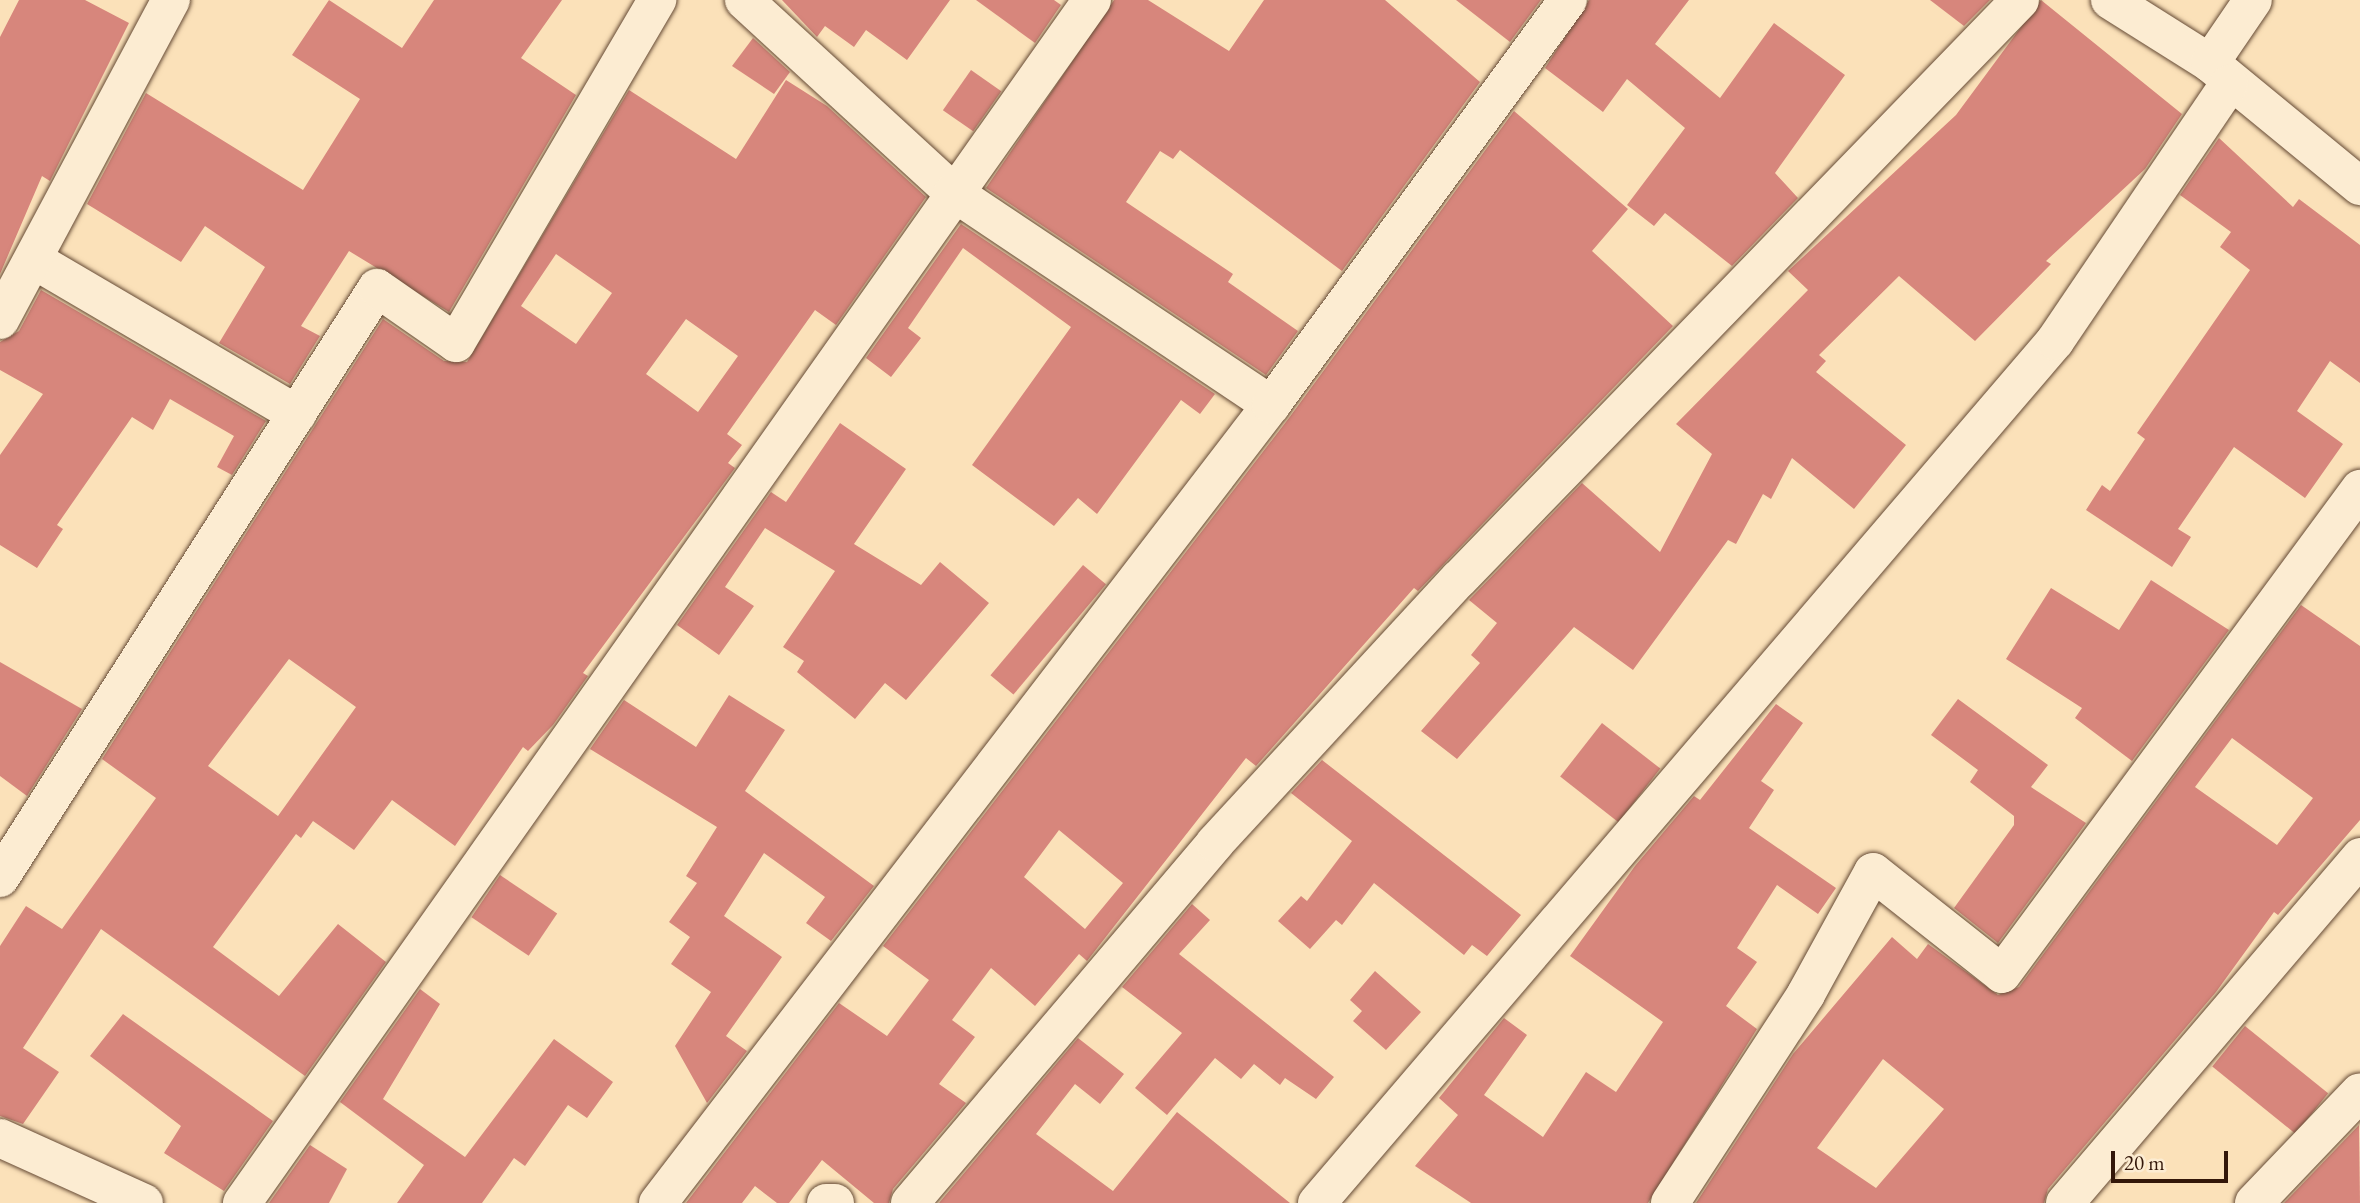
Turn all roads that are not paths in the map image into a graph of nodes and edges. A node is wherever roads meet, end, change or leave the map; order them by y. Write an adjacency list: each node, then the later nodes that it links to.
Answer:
1 (171, 0): 12 (street)
2 (657, 0): 15 (street)
3 (744, 0): 11 (street)
4 (1092, 0): 11 (street)
5 (1568, 0): 14 (street)
6 (2020, 0): 26 (street)
7 (2110, 0): 9 (street)
8 (2253, 0): 9 (street)
9 (2219, 73): 10 (street); 27 (street)
10 (2360, 186)
11 (953, 192): 14 (street); 22 (street)
12 (34, 260): 13 (street); 15 (street)
13 (0, 320)
14 (1271, 405): 23 (street)
15 (297, 414): 18 (street)
16 (2360, 489): 28 (street)
17 (2360, 857): 29 (street)
18 (0, 878)
19 (2360, 1092): 30 (street)
20 (0, 1138): 21 (street)
21 (144, 1203)
22 (242, 1203)
23 (658, 1203)
24 (826, 1203): 25 (street)
25 (835, 1203)
26 (910, 1203)
27 (1317, 1203)
28 (1670, 1203)
29 (2065, 1203)
30 (2254, 1203)

